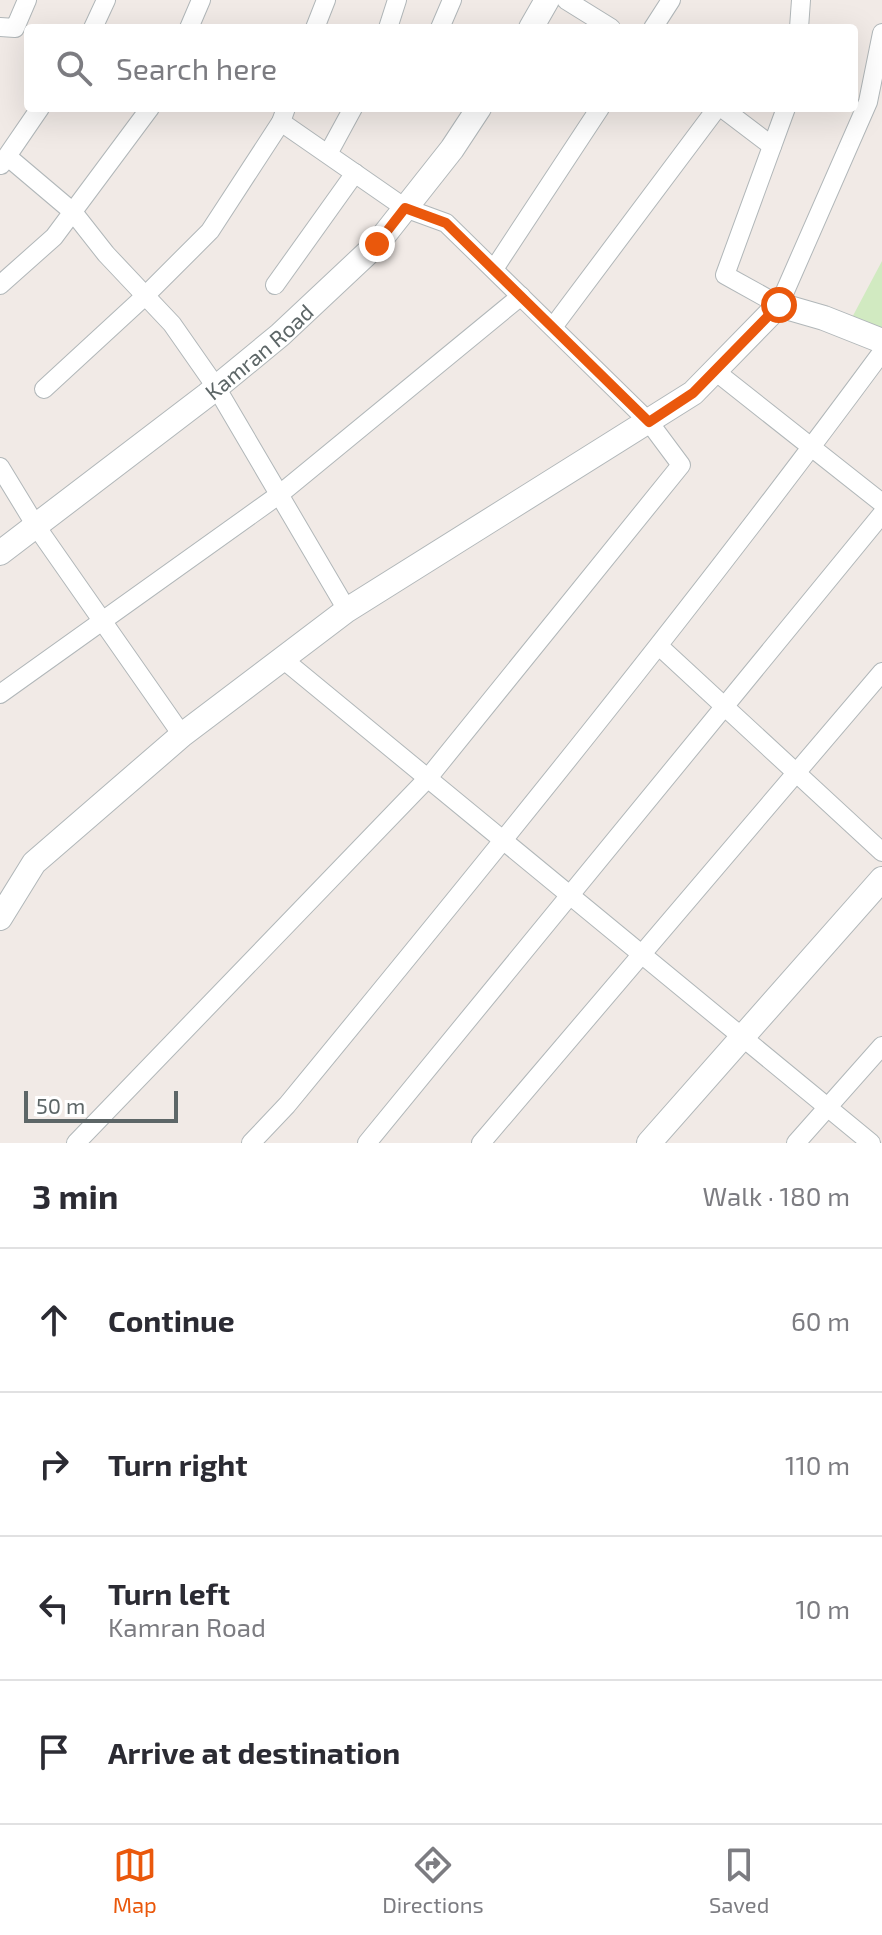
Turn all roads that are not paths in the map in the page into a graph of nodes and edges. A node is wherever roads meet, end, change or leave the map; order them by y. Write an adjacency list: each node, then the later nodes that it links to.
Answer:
1 (27, 0): 20 (street)
2 (106, 0): 11 (street)
3 (201, 0): 12 (street)
4 (326, 0): 13 (street)
5 (397, 0): 14 (street)
6 (452, 0): 15 (street)
7 (547, 0): 16 (street)
8 (566, 0): 17 (street)
9 (671, 0): 18 (street)
10 (801, 0): 19 (street)
11 (95, 24)
12 (191, 24)
13 (317, 24)
14 (389, 24)
15 (442, 24)
16 (533, 24)
17 (605, 24)
18 (656, 24)
19 (799, 24)
20 (0, 27)
21 (882, 33): 42 (street)
22 (37, 112): 33 (street)
23 (147, 112): 36 (street)
24 (351, 112): 32 (street)
25 (476, 112): 35 (street, Kamran Road)
26 (597, 112): 37 (street)
27 (716, 112): 43 (street)
28 (725, 112): 31 (street)
29 (785, 112): 31 (street)
30 (284, 115): 32 (street); 40 (street)
31 (772, 146): 42 (street)
32 (328, 154): 34 (street)
33 (4, 162): 36 (street)
34 (355, 173): 35 (street); 39 (street)
35 (405, 208): 37 (street); 47 (street, Kamran Road)
36 (73, 212): 38 (street); 40 (street)
37 (494, 269): 41 (street)
38 (0, 285)
39 (275, 285)
40 (145, 296): 47 (street); 48 (street)
41 (521, 296): 43 (street); 52 (street)
42 (779, 305): 44 (street); 46 (street)
43 (553, 327): 49 (street)
44 (882, 341)
45 (882, 352): 50 (street)
46 (715, 371): 49 (street); 50 (street)
47 (216, 387): 52 (street); 55 (street, Kamran Road)
48 (44, 389)
49 (649, 422): 57 (street); 66 (street)
50 (812, 447): 53 (street); 59 (street)
51 (0, 467): 55 (street)
52 (280, 494): 57 (street); 58 (street)
53 (882, 503)
54 (882, 514): 63 (street)
55 (36, 526): 56 (street, Kamran Road); 58 (street)
56 (0, 553)
57 (347, 610): 60 (street)
58 (102, 620): 62 (street); 64 (street)
59 (659, 646): 63 (street); 67 (street)
60 (284, 660): 64 (street); 66 (street)
61 (882, 672): 65 (street)
62 (0, 694)
63 (725, 706): 65 (street); 70 (street)
64 (182, 735): 71 (street)
65 (796, 774): 68 (street); 72 (street)
66 (428, 778): 67 (street); 76 (street)
67 (504, 841): 70 (street); 77 (street)
68 (882, 852)
69 (882, 879): 73 (street)
70 (571, 895): 72 (street); 78 (street)
71 (1, 912)
72 (641, 955): 73 (street); 79 (street)
73 (740, 1037): 75 (street); 80 (street)
74 (882, 1046): 75 (street)
75 (827, 1108): 81 (street); 82 (street)
76 (76, 1143)
77 (251, 1143)
78 (367, 1143)
79 (481, 1143)
80 (649, 1143)
81 (796, 1143)
82 (871, 1143)

